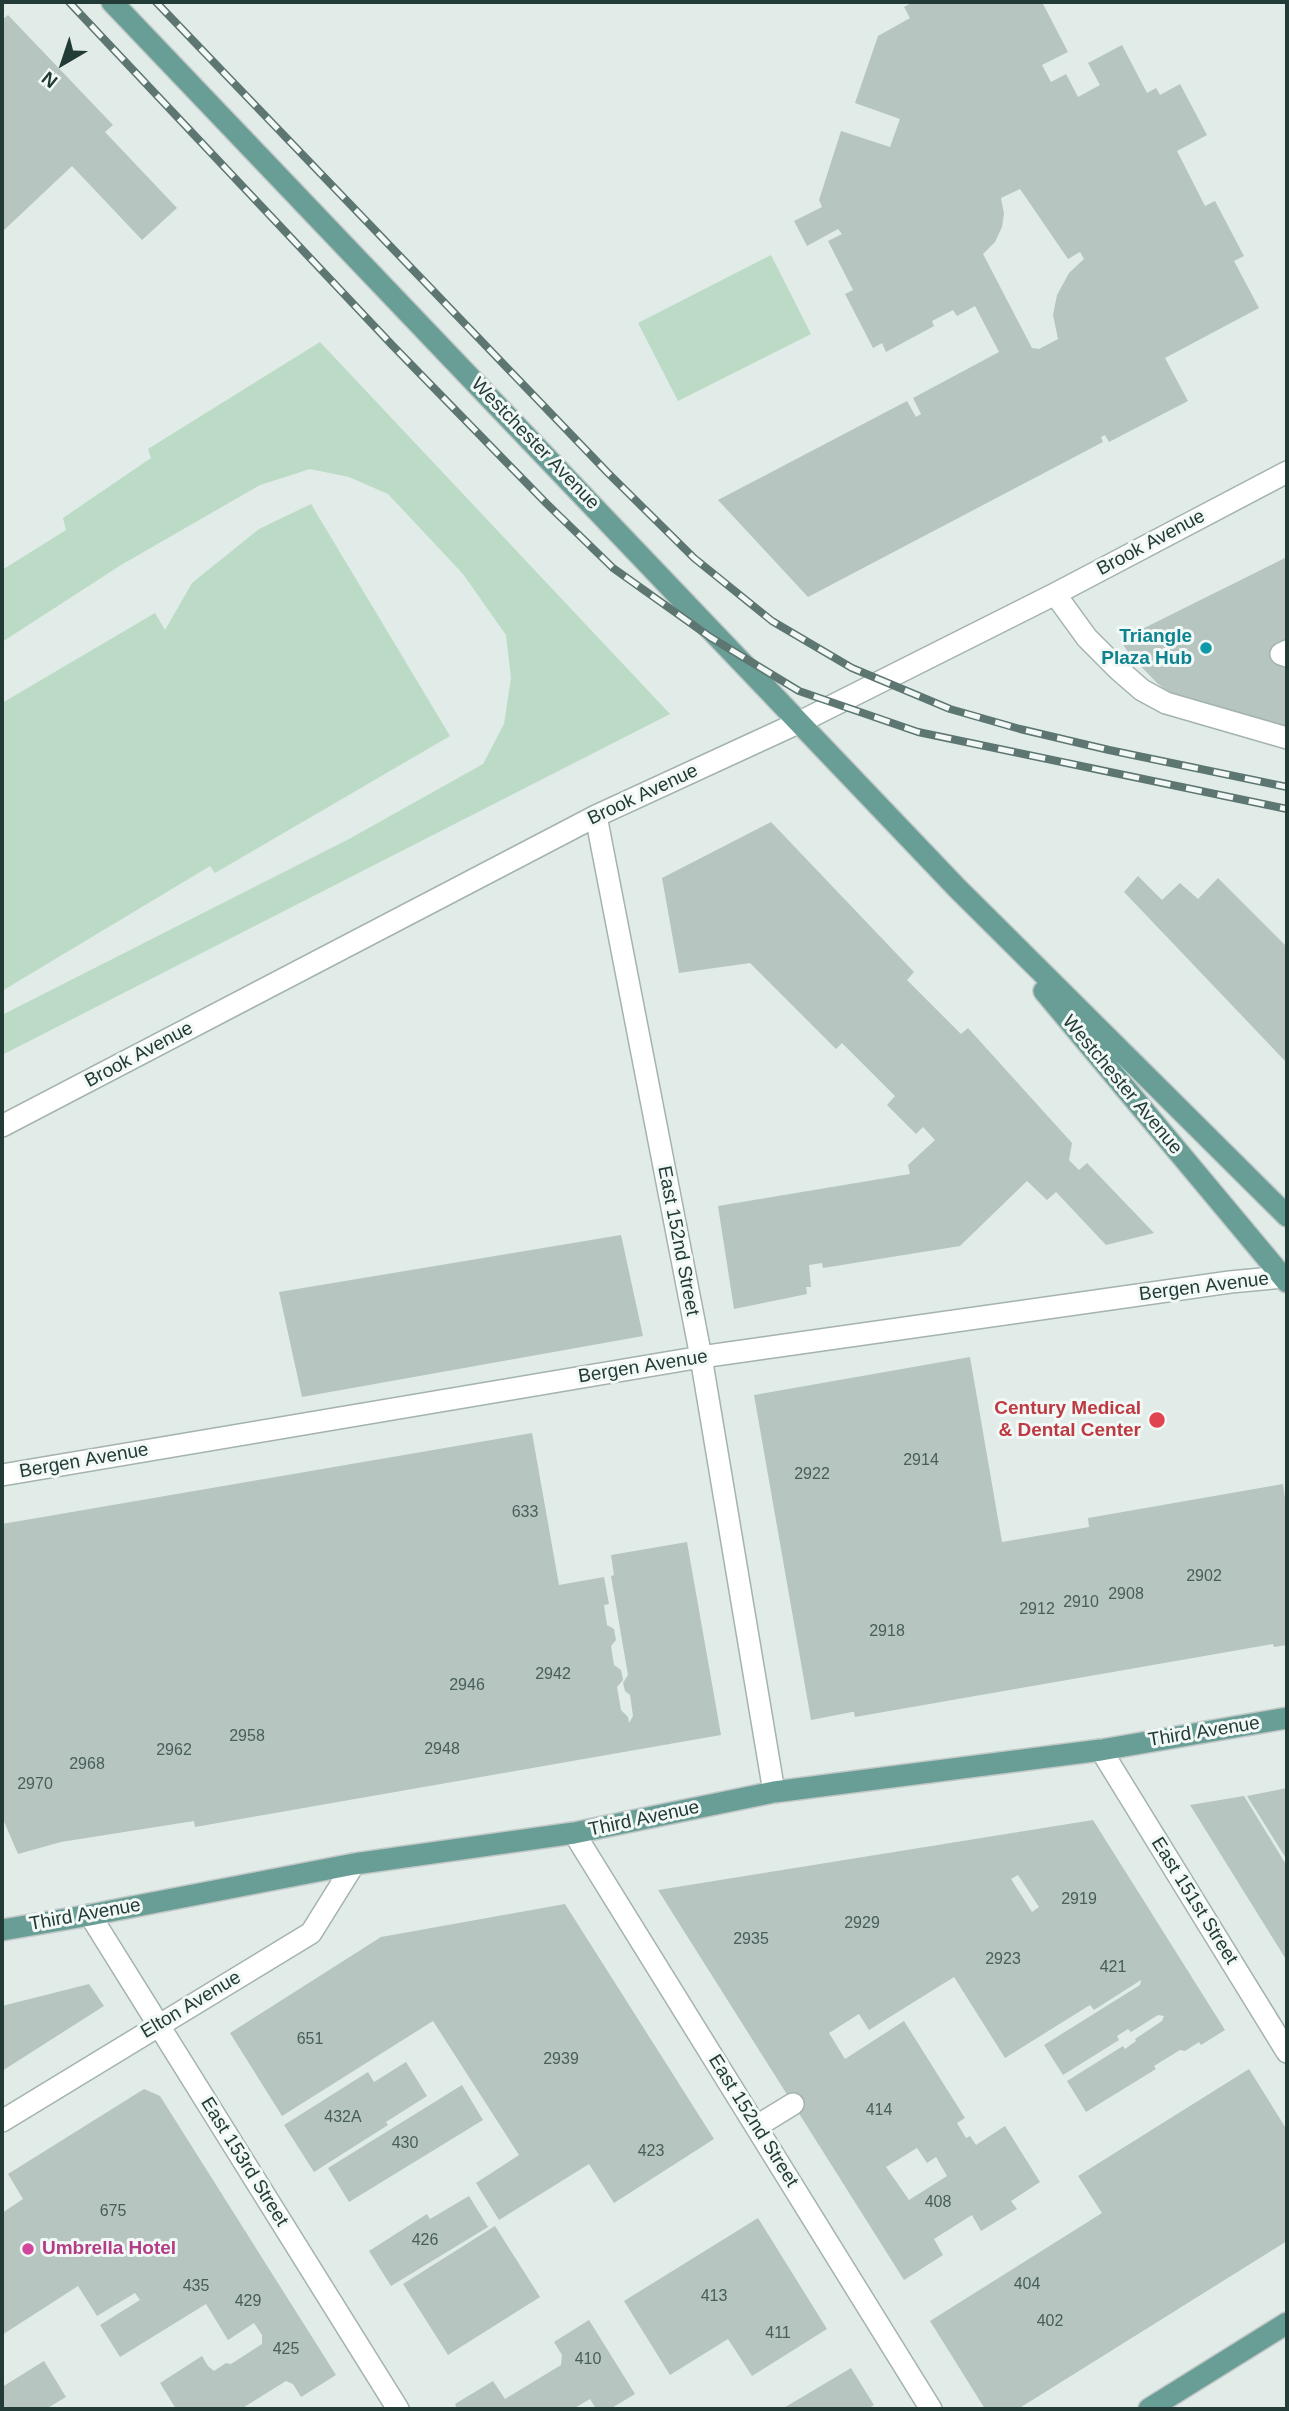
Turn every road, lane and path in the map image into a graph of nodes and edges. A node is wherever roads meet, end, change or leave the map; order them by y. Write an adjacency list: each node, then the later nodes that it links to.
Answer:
1 (112, 2): 4 (main road, Westchester Avenue)
2 (1287, 472): 3 (street, Brook Avenue)
3 (1055, 594): 4 (street, Brook Avenue); 5 (street)
4 (800, 722): 6 (street, Brook Avenue); 7 (main road, Westchester Avenue)
5 (1287, 738)
6 (596, 816): 8 (street, Brook Avenue); 11 (street, East 152nd Street)
7 (957, 888): 9 (main road, Westchester Avenue); 10 (main road, Westchester Avenue)
8 (2, 1126)
9 (1287, 1216)
10 (1286, 1278): 11 (street, Bergen Avenue)
11 (701, 1357): 12 (street, Bergen Avenue); 15 (street, East 152nd Street)
12 (2, 1475)
13 (1287, 1718): 14 (main road, Third Avenue)
14 (1101, 1749): 15 (main road, Third Avenue); 21 (street, East 151st Street)
15 (774, 1792): 16 (main road, Third Avenue)
16 (574, 1833): 17 (main road, Third Avenue); 24 (street, East 152nd Street)
17 (354, 1864): 18 (main road, Third Avenue); 20 (street, Elton Avenue)
18 (90, 1915): 19 (main road, Third Avenue); 20 (street, East 153rd Street)
19 (2, 1930)
20 (158, 2024): 23 (street, Elton Avenue); 26 (street, East 153rd Street)
21 (1287, 2052)
22 (793, 2104): 24 (street)
23 (2, 2120)
24 (757, 2126): 27 (street, East 152nd Street)
25 (1287, 2323): 28 (main road)
26 (398, 2409)
27 (931, 2409)
28 (1149, 2409)

